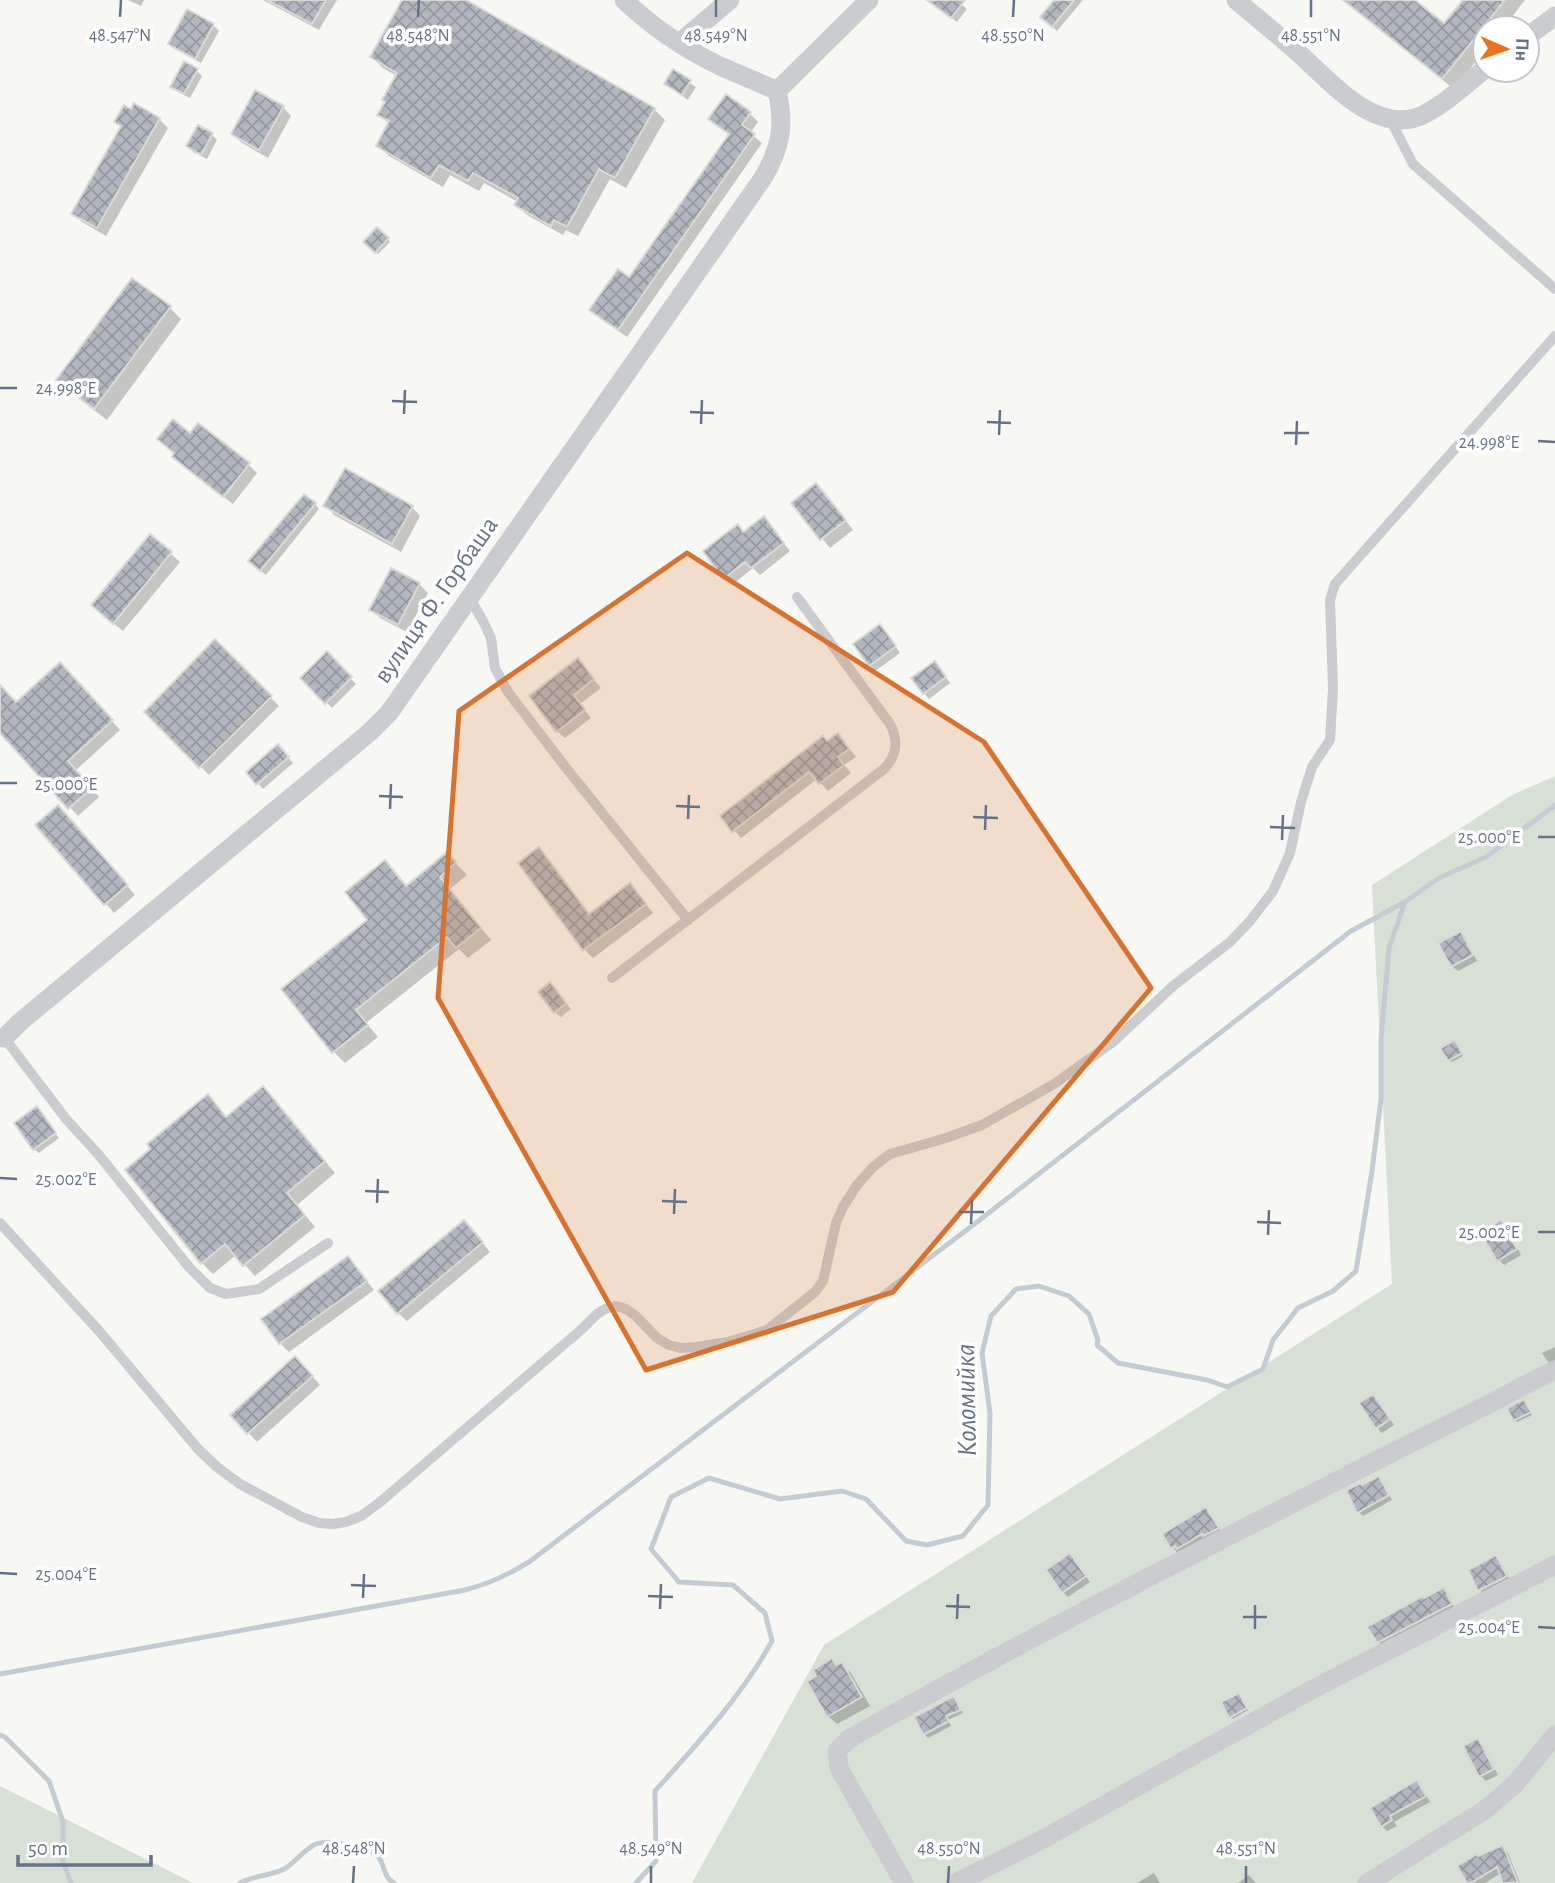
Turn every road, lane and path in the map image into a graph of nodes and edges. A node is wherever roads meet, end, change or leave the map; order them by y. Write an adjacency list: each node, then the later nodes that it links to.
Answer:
1 (624, 0): 5 (street)
2 (730, 0): 5 (street)
3 (869, 0): 7 (street)
4 (1236, 0): 8 (street)
5 (679, 43): 7 (street)
6 (1471, 80): 8 (street)
7 (776, 91): 11 (street, вулиця Ф. Горбаша)
8 (1390, 119): 9 (lane)
9 (1555, 289)
10 (1555, 336): 16 (lane)
11 (469, 597): 13 (lane); 15 (street, вулиця Ф. Горбаша)
12 (797, 597): 13 (lane)
13 (688, 920): 14 (lane)
14 (612, 978)
15 (1, 1039): 17 (lane)
16 (0, 1223)
17 (328, 1243)
18 (1555, 1370): 21 (street)
19 (1555, 1565): 22 (street)
20 (1555, 1735): 23 (street)
21 (904, 1883)
22 (955, 1883)
23 (1367, 1883)

